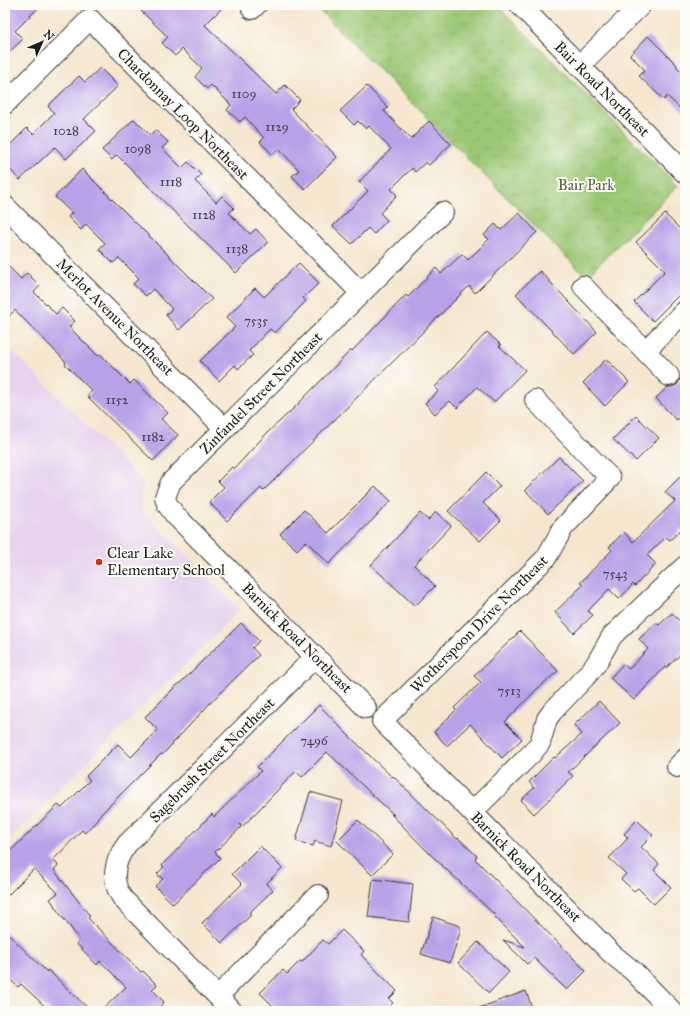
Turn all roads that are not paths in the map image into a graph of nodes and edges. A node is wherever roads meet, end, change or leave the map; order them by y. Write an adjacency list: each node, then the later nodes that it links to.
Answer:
1 (520, 5): 3 (street, Bair Road Northeast)
2 (641, 5): 3 (street)
3 (579, 66): 5 (street, Bair Road Northeast)
4 (5, 104): 9 (street, Chardonnay Loop Northeast)
5 (685, 173)
6 (5, 206): 14 (street, Merlot Avenue Northeast)
7 (443, 212): 9 (street, Zinfandel Street Northeast)
8 (583, 286): 11 (street)
9 (361, 293): 14 (street, Zinfandel Street Northeast)
10 (685, 311): 11 (street)
11 (645, 351): 12 (street)
12 (669, 376)
13 (535, 400): 19 (street, Wotherspoon Drive Northeast)
14 (225, 429): 15 (street, Zinfandel Street Northeast)
15 (164, 497): 17 (street, Barnick Road Northeast)
16 (685, 566): 20 (street)
17 (315, 657): 18 (street, Barnick Road Northeast); 22 (street, Sagebrush Street Northeast)
18 (366, 708)
19 (382, 721): 20 (street, Barnick Road Northeast)
20 (472, 812): 24 (street, Barnick Road Northeast)
21 (318, 895): 22 (street)
22 (218, 996): 23 (street)
23 (232, 1011)
24 (672, 1011)

